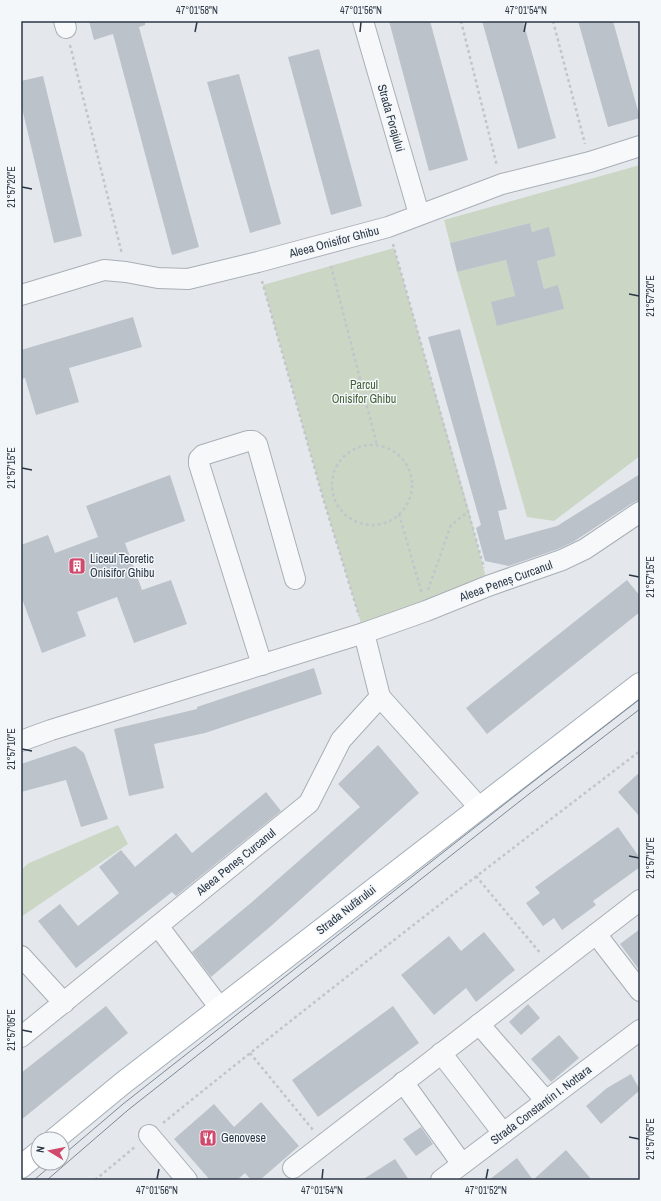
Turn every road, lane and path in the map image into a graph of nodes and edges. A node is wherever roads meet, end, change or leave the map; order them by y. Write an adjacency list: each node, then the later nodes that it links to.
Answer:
1 (362, 21): 8 (street, Strada Forajului)
2 (461, 21): 7 (path)
3 (554, 21): 6 (path)
4 (65, 24): 12 (path)
5 (640, 146): 6 (street, Aleea Onisifor Ghibu)
6 (590, 162): 7 (street, Aleea Onisifor Ghibu)
7 (502, 184): 8 (street, Aleea Onisifor Ghibu)
8 (420, 214): 9 (street, Aleea Onisifor Ghibu)
9 (388, 227): 10 (street, Aleea Onisifor Ghibu); 15 (path)
10 (258, 262): 12 (street, Aleea Onisifor Ghibu); 22 (path)
11 (331, 266): 14 (path)
12 (126, 272): 13 (street, Aleea Onisifor Ghibu)
13 (21, 295)
14 (377, 445): 17 (path); 17 (path)
15 (469, 511): 19 (path); 20 (path)
16 (640, 512): 19 (street, Aleea Peneș Curcanul)
17 (399, 514): 21 (path)
18 (295, 579): 23 (street)
19 (488, 586): 22 (street, Aleea Peneș Curcanul)
20 (426, 595)
21 (424, 602)
22 (364, 633): 23 (street, Aleea Peneș Curcanul); 25 (street)
23 (262, 665): 26 (street, Aleea Peneș Curcanul)
24 (640, 684): 28 (main road, Strada Nufărului)
25 (380, 697): 28 (street); 31 (street, Aleea Peneș Curcanul)
26 (21, 741)
27 (640, 751): 29 (path)
28 (479, 807): 37 (main road, Strada Nufărului)
29 (476, 876): 34 (path); 41 (path)
30 (640, 900): 32 (street)
31 (158, 926): 36 (street, Aleea Peneș Curcanul); 37 (street)
32 (596, 934): 34 (street); 35 (street)
33 (21, 956): 36 (street)
34 (552, 968): 38 (street)
35 (640, 991)
36 (64, 1003): 40 (street, Aleea Peneș Curcanul)
37 (220, 1008): 45 (main road, Strada Nufărului)
38 (479, 1024): 42 (street); 44 (street)
39 (640, 1030): 44 (street, Strada Constantin I. Nottara)
40 (21, 1037)
41 (250, 1053): 47 (path); 48 (path)
42 (441, 1053): 43 (street); 46 (street)
43 (403, 1082): 48 (street); 50 (street)
44 (546, 1101): 46 (street, Strada Constantin I. Nottara)
45 (65, 1131)
46 (503, 1133): 50 (street, Strada Constantin I. Nottara)
47 (149, 1135): 53 (path); 54 (street)
48 (324, 1143): 52 (street)
49 (30, 1160): 51 (main road)
50 (462, 1164): 55 (street, Strada Constantin I. Nottara)
51 (21, 1167)
52 (293, 1168)
53 (94, 1180)
54 (186, 1180)
55 (441, 1180)

